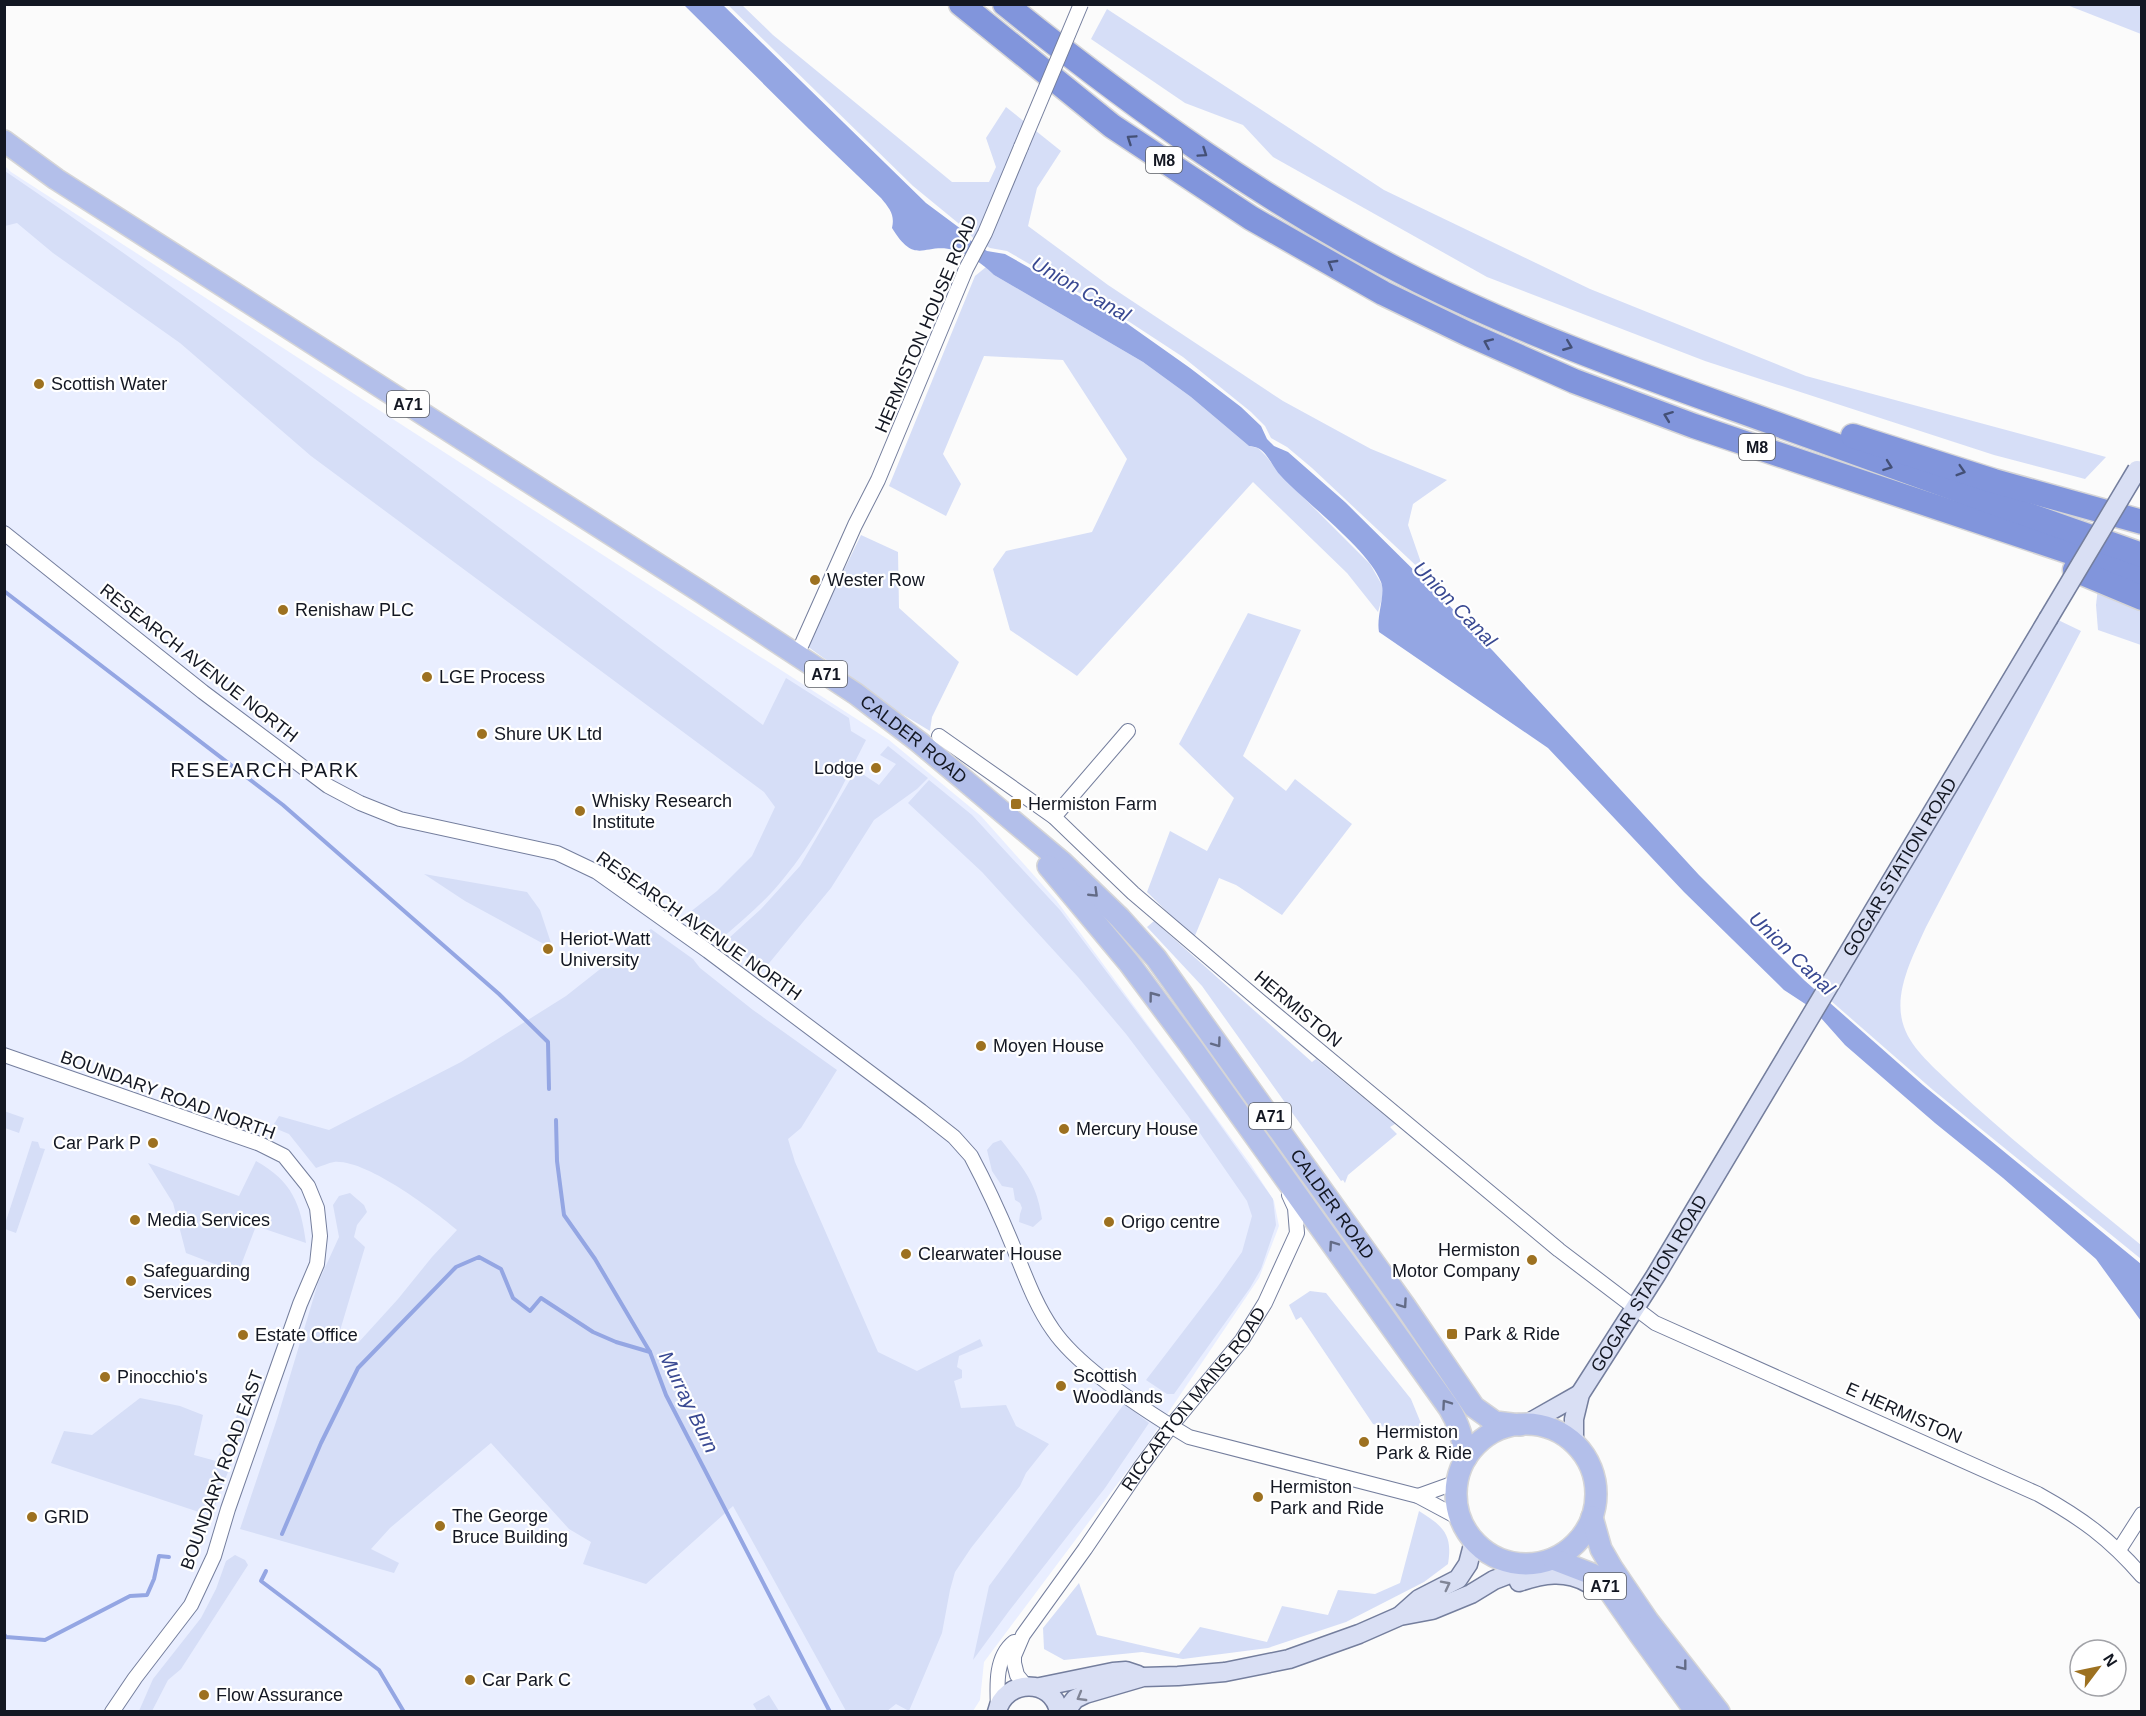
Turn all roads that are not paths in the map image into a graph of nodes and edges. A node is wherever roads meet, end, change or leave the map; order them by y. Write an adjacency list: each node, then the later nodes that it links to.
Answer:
1 (961, 4): 6 (highway, M8, one-way to 1)
2 (1005, 4): 5 (highway, M8, one-way to 5)
3 (1081, 4): 13 (street, HERMISTON HOUSE ROAD, bridge)
4 (4, 141): 13 (main road, CALDER ROAD / A71)
5 (1624, 369): 8 (highway, M8, one-way to 8); 10 (highway, M8, one-way to 10)
6 (1694, 426): 11 (highway, M8); 12 (highway, M8)
7 (2139, 466): 21 (street, GOGAR STATION ROAD, bridge)
8 (2142, 522)
9 (4, 533): 24 (street, RESEARCH AVENUE NORTH)
10 (2142, 555)
11 (2142, 576)
12 (2142, 598)
13 (797, 655): 16 (main road, CALDER ROAD / A71)
14 (1128, 731): 17 (street)
15 (939, 736): 17 (street, HERMISTON)
16 (1002, 813): 19 (main road, CALDER ROAD / A71, one-way to 16); 23 (main road, CALDER ROAD / A71, one-way to 23)
17 (1054, 818): 21 (street, HERMISTON)
18 (4, 1055): 20 (street, BOUNDARY ROAD NORTH)
19 (1262, 1145): 24 (street, RICCARTON MAINS ROAD); 26 (main road, CALDER ROAD / A71, one-way to 19)
20 (308, 1185): 43 (street, BOUNDARY ROAD EAST)
21 (1636, 1308): 22 (street, GOGAR STATION ROAD); 33 (street, E HERMISTON)
22 (1580, 1394): 23 (street, GOGAR STATION ROAD); 25 (street, GOGAR STATION ROAD)
23 (1524, 1424): 25 (main road); 26 (main road)
24 (1171, 1426): 28 (street, RESEARCH AVENUE NORTH); 38 (street, RICCARTON MAINS ROAD)
25 (1574, 1443): 30 (main road)
26 (1466, 1458): 27 (main road)
27 (1457, 1482): 28 (street); 31 (main road)
28 (1418, 1496): 31 (street, RESEARCH AVENUE NORTH)
29 (2142, 1514): 33 (street)
30 (1592, 1517): 34 (main road); 47 (main road, A71, one-way to 47)
31 (1461, 1519): 32 (main road)
32 (1474, 1541): 34 (main road); 37 (street, one-way to 32)
33 (2119, 1550): 35 (street, E HERMISTON)
34 (1546, 1561): 36 (street); 39 (main road, A71)
35 (2142, 1576)
36 (1471, 1594): 37 (street); 39 (street)
37 (1400, 1616): 40 (street)
38 (1023, 1635): 41 (street, RICCARTON MAINS ROAD); 42 (street, RICCARTON MAINS ROAD)
39 (1640, 1635): 46 (main road, A71)
40 (1143, 1677): 41 (street); 45 (street, one-way to 45)
41 (1033, 1687): 42 (street, RICCARTON MAINS ROAD); 44 (street, RICCARTON MAINS ROAD)
42 (997, 1710)
43 (112, 1712)
44 (1059, 1712)
45 (1065, 1712)
46 (1696, 1712)
47 (1719, 1712)

